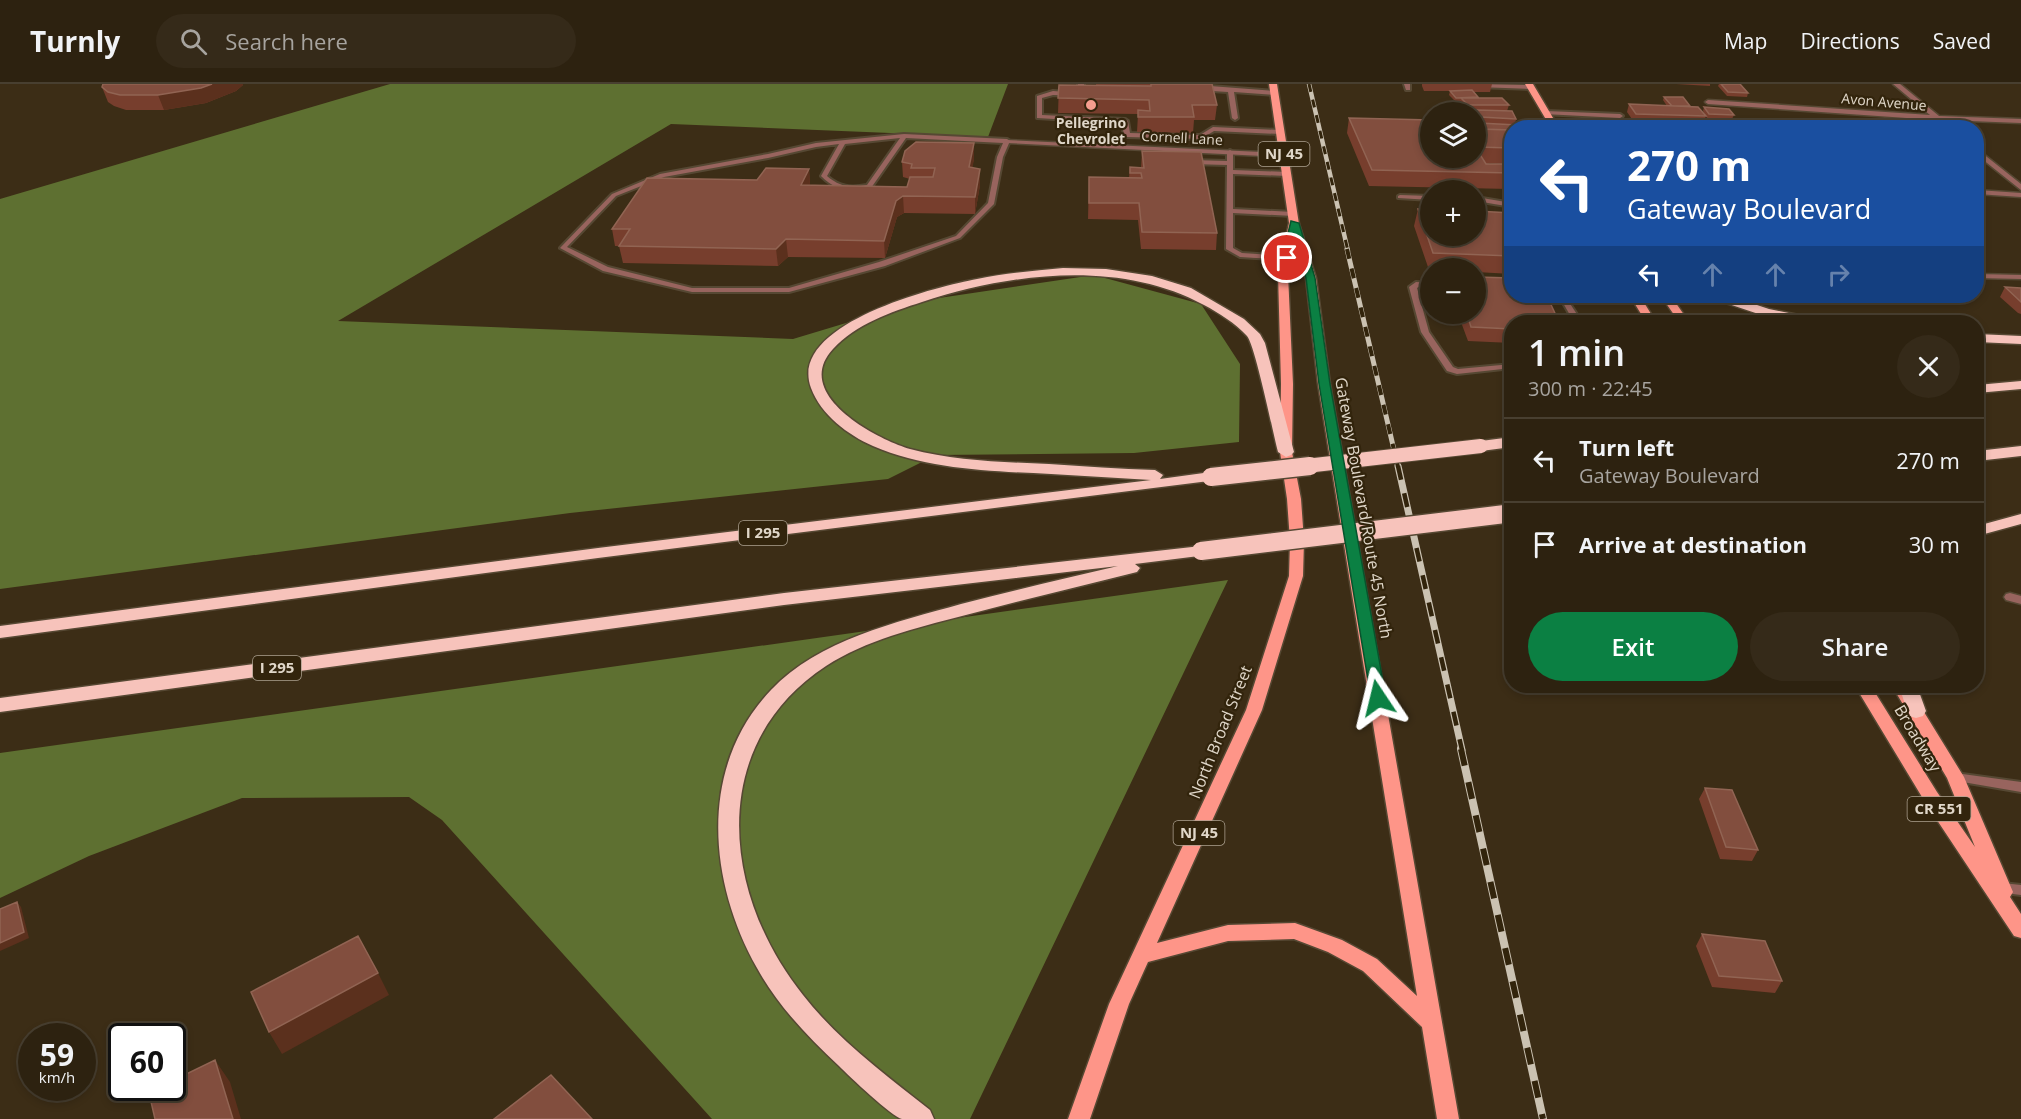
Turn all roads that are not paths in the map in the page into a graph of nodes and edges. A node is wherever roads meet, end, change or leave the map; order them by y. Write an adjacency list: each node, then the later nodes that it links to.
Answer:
1 (1081, 84): 15 (lane)
2 (1186, 84): 7 (lane)
3 (1896, 84): 12 (street)
4 (1474, 85): 5 (lane)
5 (1530, 86): 9 (main road)
6 (1274, 88): 7 (lane); 15 (main road, NJ 45)
7 (1231, 90): 11 (lane)
8 (1708, 102): 12 (street, Avon Avenue)
9 (1546, 113): 10 (lane); 13 (main road)
10 (1620, 116)
11 (1235, 117)
12 (1938, 118): 14 (street, Avon Avenue)
13 (1550, 120)
14 (2021, 121)
15 (1280, 132): 20 (main road, NJ 45)
16 (904, 136): 17 (lane); 17 (lane); 18 (lane)
17 (844, 141): 18 (lane)
18 (1007, 141): 19 (street, Cornell Lane)
19 (1230, 152): 20 (street, Cornell Lane); 23 (lane)
20 (1284, 155): 25 (main road, NJ 45)
21 (1984, 157): 26 (street)
22 (1185, 161): 23 (lane)
23 (1230, 163): 24 (lane)
24 (1230, 172): 25 (lane); 33 (lane)
25 (1287, 174): 34 (main road, NJ 45)
26 (2021, 188)
27 (1984, 192): 28 (street)
28 (2021, 195)
29 (1400, 197): 30 (lane)
30 (1420, 198)
31 (1486, 201): 32 (lane)
32 (1504, 204)
33 (1230, 211): 34 (lane); 35 (lane)
34 (1294, 219): 35 (main road, NJ 45); 71 (main road, Gateway Boulevard/Route 45 North / NJ 45)
35 (1287, 258): 50 (main road, North Broad Street / NJ 45)
36 (1984, 276): 37 (street)
37 (2021, 277)
38 (1420, 284): 40 (lane)
39 (1740, 303): 41 (highway)
40 (1420, 313)
41 (1780, 315)
42 (1423, 324): 45 (lane)
43 (1984, 338): 44 (highway)
44 (2021, 340)
45 (1504, 367)
46 (2021, 385): 47 (highway)
47 (1984, 388)
48 (1504, 443): 52 (highway, I 295, bridge)
49 (2021, 450): 51 (highway)
50 (1286, 452): 52 (highway); 70 (main road, North Broad Street / NJ 45)
51 (1984, 455)
52 (1211, 477): 57 (highway, I 295)
53 (1504, 515): 56 (highway, I 295, bridge)
54 (2021, 519): 55 (highway)
55 (1984, 529)
56 (1201, 551): 63 (highway, I 295); 72 (highway)
57 (315, 590): 58 (highway); 59 (highway, I 295)
58 (0, 623)
59 (0, 632)
60 (1867, 693): 69 (main road, Broadway / CR 551)
61 (1904, 693): 64 (main road, Broadway / CR 551)
62 (1910, 693): 64 (highway)
63 (0, 705)
64 (1916, 711): 65 (main road, Broadway / CR 551)
65 (1954, 777): 66 (lane); 67 (main road, Broadway / CR 551)
66 (2021, 787)
67 (2002, 888): 68 (lane); 69 (main road, Broadway / CR 551)
68 (2021, 890)
69 (2021, 928)
70 (1143, 955): 71 (main road); 73 (main road, North Broad Street / NJ 45)
71 (1432, 1023): 74 (main road, Gateway Boulevard/Route 45 North / NJ 45)
72 (921, 1119)
73 (1079, 1119)
74 (1448, 1119)

